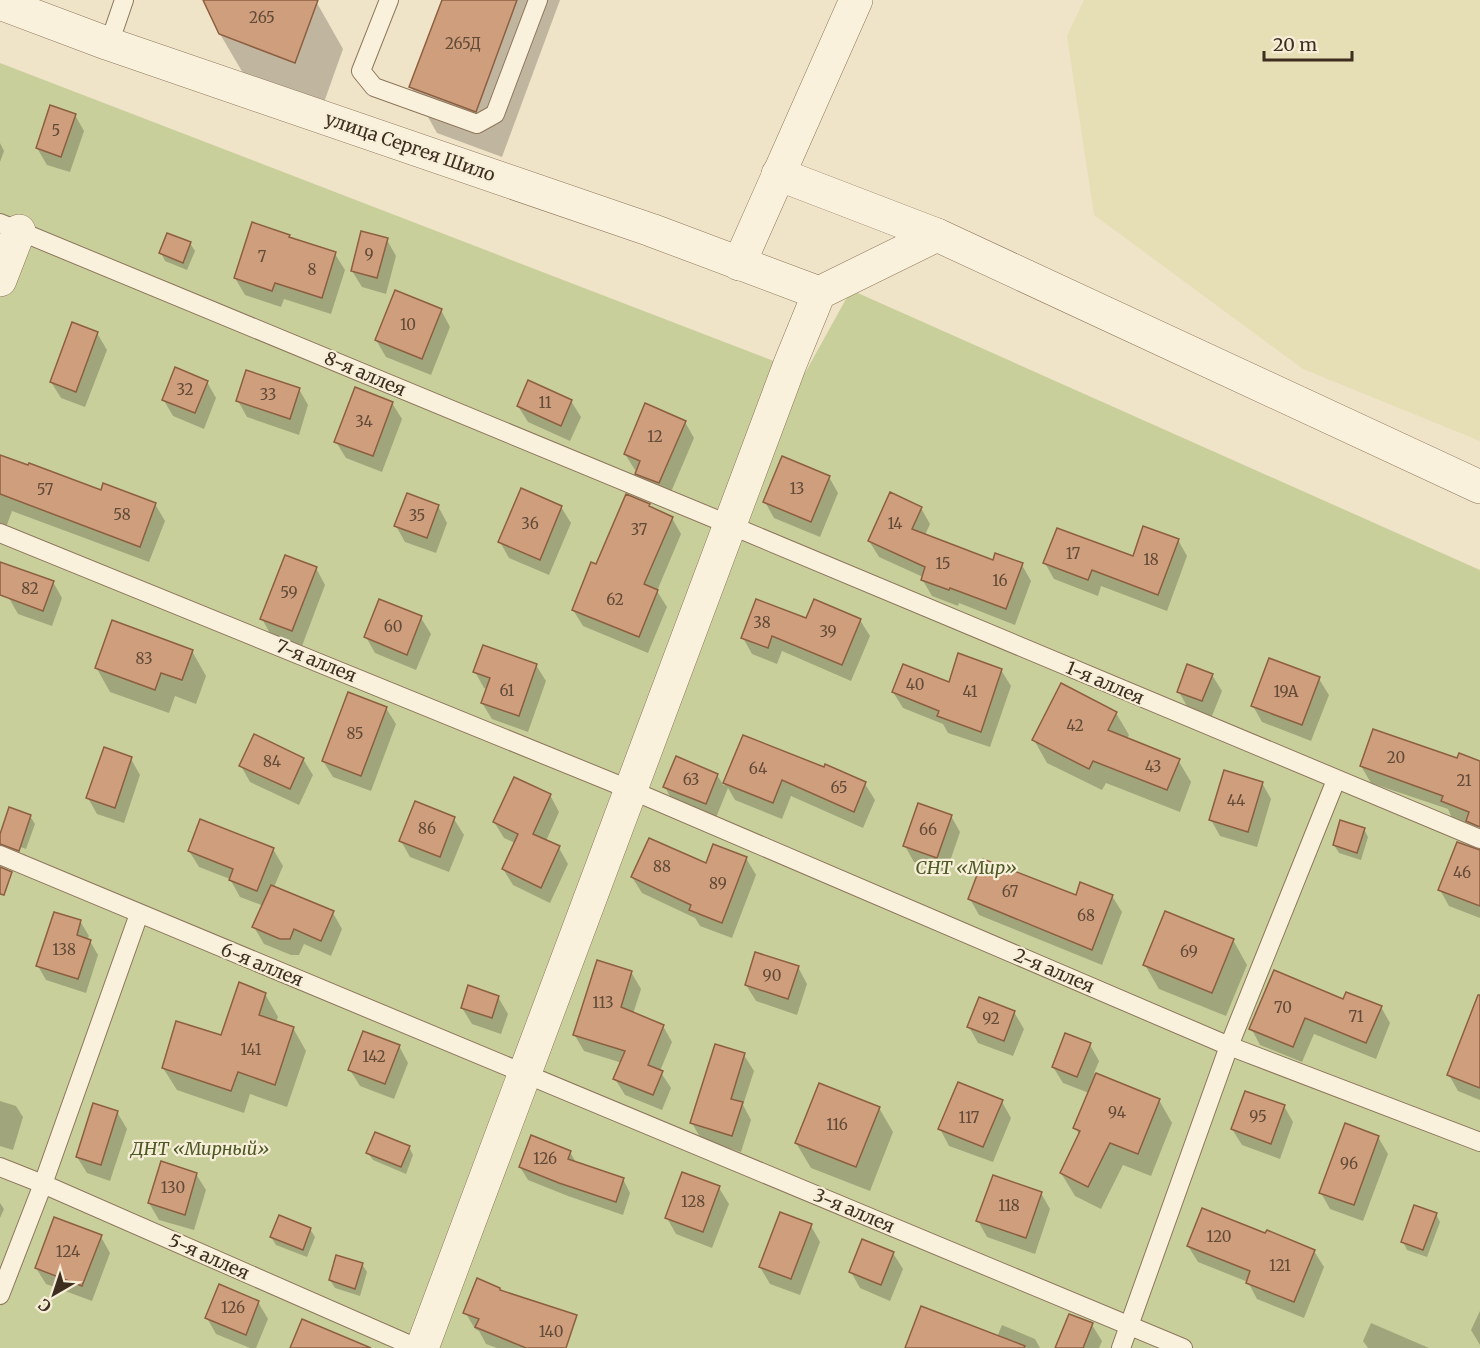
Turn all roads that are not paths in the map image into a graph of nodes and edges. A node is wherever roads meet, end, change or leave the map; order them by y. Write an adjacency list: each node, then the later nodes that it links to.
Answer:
1 (124, 0): 6 (lane)
2 (389, 0): 3 (lane)
3 (538, 0)
4 (856, 0): 7 (street)
5 (0, 3): 6 (street, улица Сергея Шило)
6 (109, 44): 10 (street, улица Сергея Шило)
7 (778, 174): 9 (street); 10 (street)
8 (9, 227): 11 (street); 14 (lane, 8-я аллея)
9 (936, 235): 12 (street); 13 (street)
10 (740, 264): 12 (street, улица Сергея Шило)
11 (0, 280)
12 (819, 293): 14 (street)
13 (1480, 487)
14 (730, 525): 16 (lane, 1-я аллея); 17 (street)
15 (0, 533): 17 (lane, 7-я аллея)
16 (1336, 780): 18 (lane, 1-я аллея); 21 (lane)
17 (631, 790): 21 (lane, 2-я аллея); 22 (street)
18 (1480, 839)
19 (0, 855): 20 (lane, 6-я аллея)
20 (139, 914): 22 (lane, 6-я аллея); 25 (lane)
21 (1229, 1046): 23 (lane, 2-я аллея); 27 (lane)
22 (525, 1073): 27 (lane, 3-я аллея); 29 (street)
23 (1480, 1142)
24 (0, 1167): 25 (lane, 5-я аллея)
25 (43, 1184): 26 (lane); 28 (lane, 5-я аллея)
26 (0, 1295)
27 (1130, 1326): 30 (lane); 31 (lane, 3-я аллея)
28 (417, 1348)
29 (422, 1348)
30 (1121, 1348)
31 (1183, 1348)

